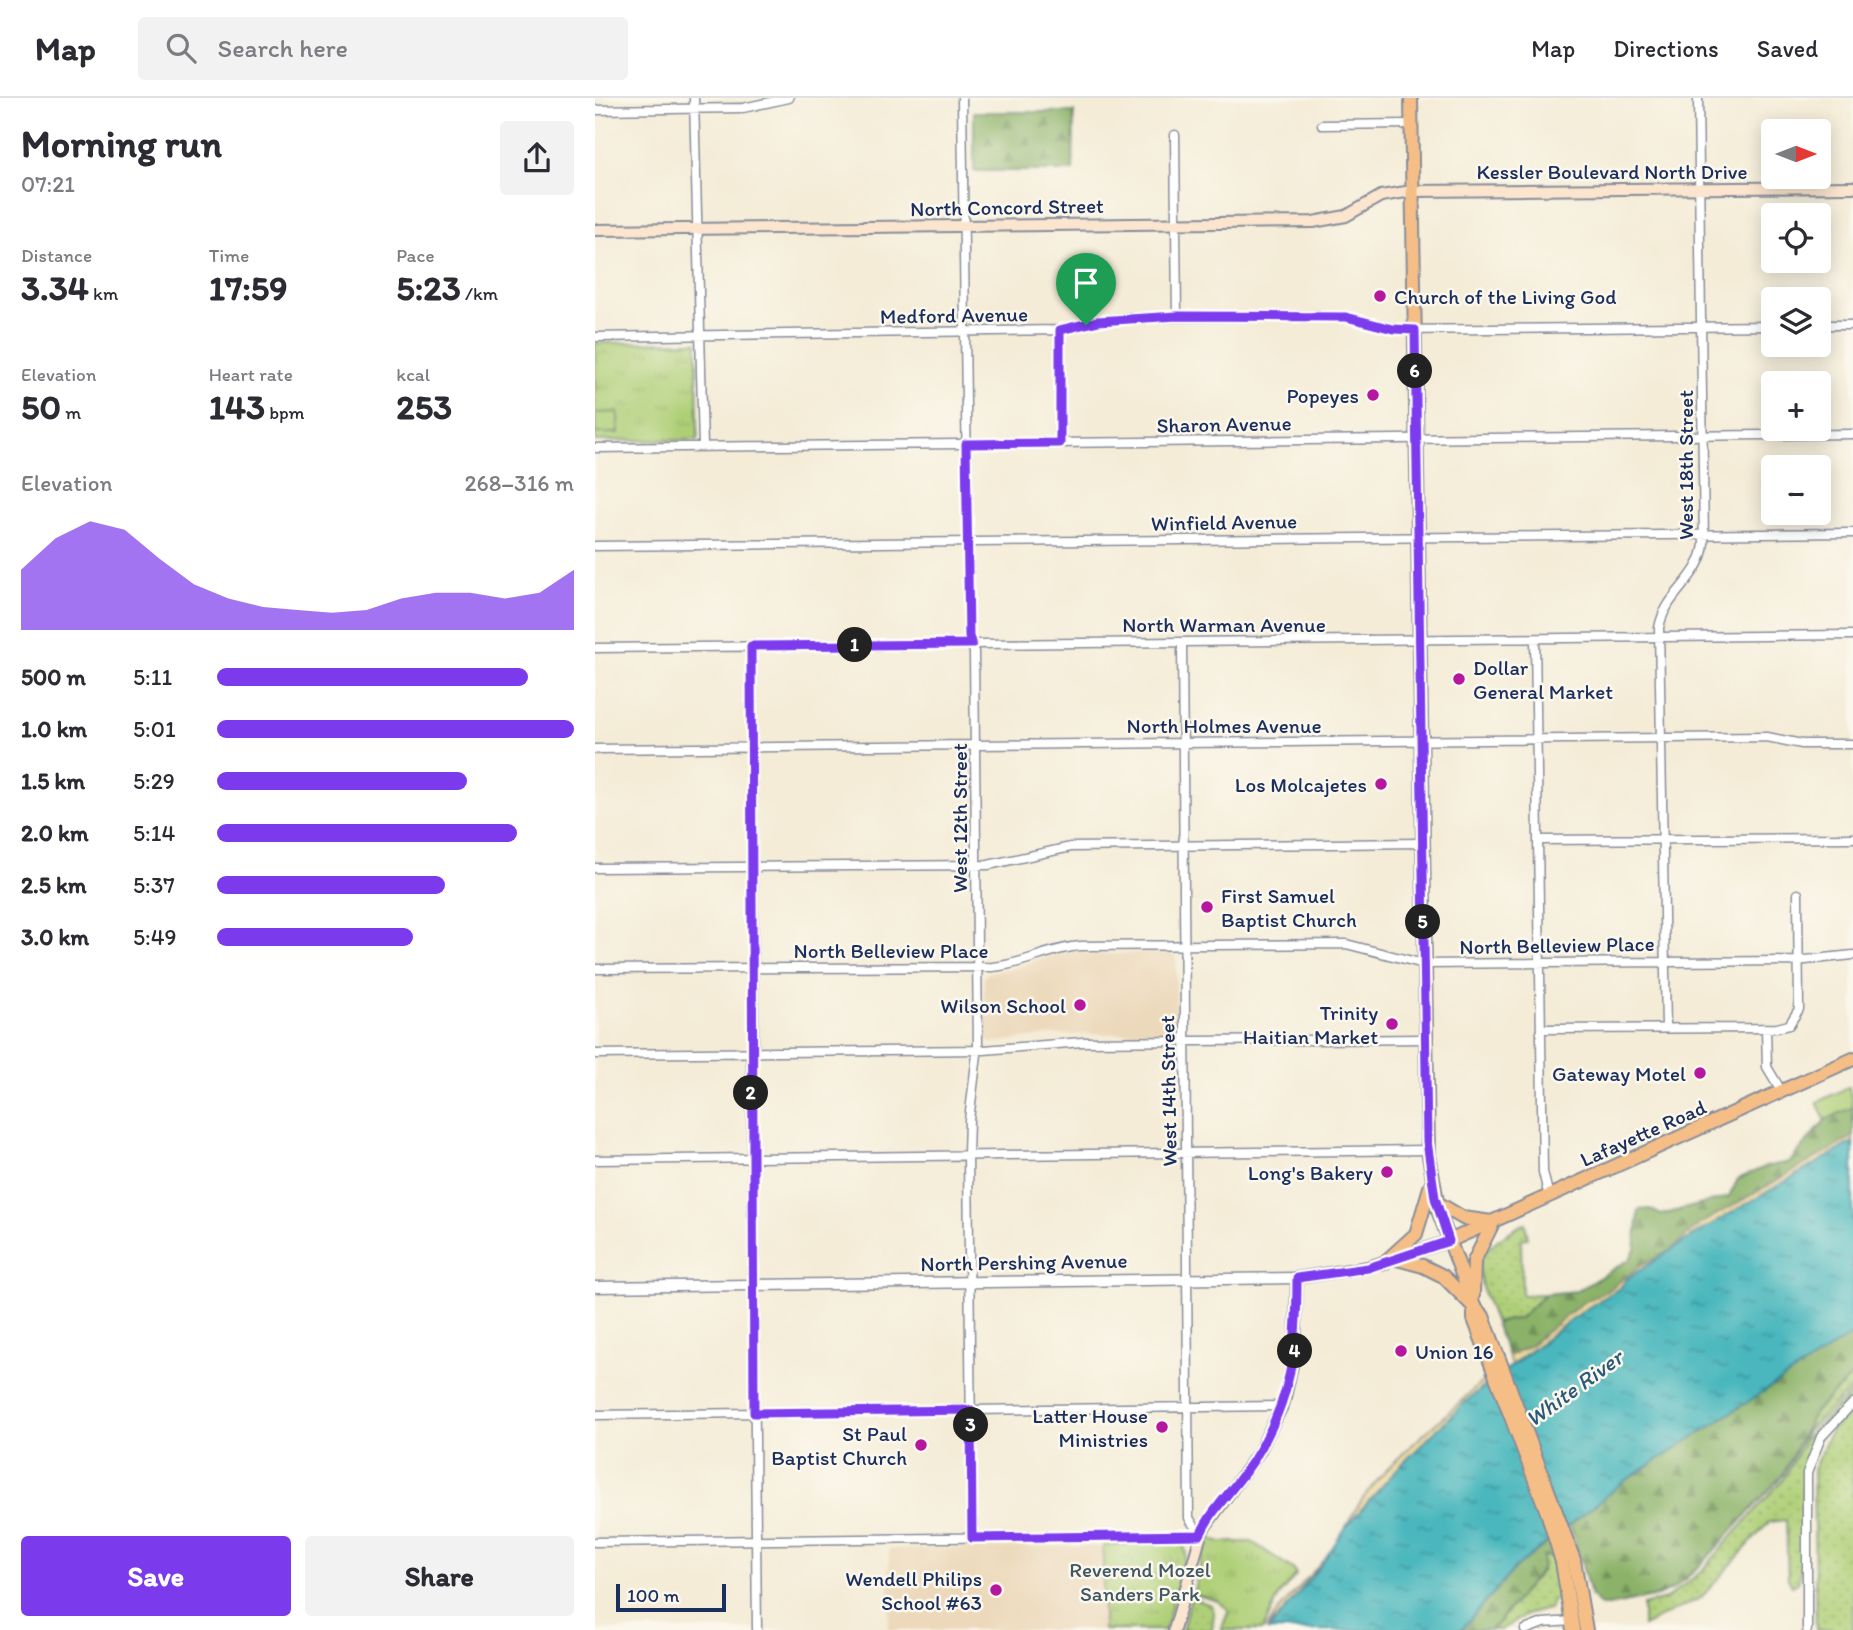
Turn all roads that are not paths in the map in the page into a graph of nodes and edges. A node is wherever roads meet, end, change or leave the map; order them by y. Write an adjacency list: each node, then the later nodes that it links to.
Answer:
1 (694, 98): 6 (street)
2 (789, 98): 6 (street)
3 (962, 98): 15 (street, West 12th Street)
4 (1411, 98): 8 (main road)
5 (1698, 98): 12 (street, West 18th Street)
6 (695, 109): 7 (street); 17 (street)
7 (595, 110)
8 (1411, 124): 9 (street); 13 (main road)
9 (1322, 125)
10 (1175, 135): 14 (street)
11 (1853, 187): 12 (main road, Kessler Boulevard North Drive)
12 (1700, 190): 13 (main road, Kessler Boulevard North Drive); 22 (street, West 18th Street)
13 (1412, 191): 14 (main road, North Concord Street); 24 (main road)
14 (1178, 224): 15 (main road, North Concord Street); 18 (street)
15 (963, 227): 17 (main road, North Concord Street); 25 (street, West 12th Street)
16 (595, 230): 17 (main road, North Concord Street)
17 (698, 230): 26 (street)
18 (1177, 316): 23 (street, Medford Avenue); 24 (street, Medford Avenue)
19 (1831, 325): 20 (street)
20 (1853, 325)
21 (1761, 326): 22 (street, Medford Avenue)
22 (1702, 327): 24 (street, Medford Avenue); 29 (street, West 18th Street)
23 (1060, 330): 25 (street, Medford Avenue); 31 (street)
24 (1415, 330): 30 (main road)
25 (964, 331): 26 (street, Medford Avenue); 32 (street, West 12th Street)
26 (700, 336): 27 (street, Medford Avenue); 33 (street)
27 (595, 337)
28 (1853, 434): 29 (street, Sharon Avenue)
29 (1703, 436): 30 (street, Sharon Avenue); 36 (street, West 18th Street)
30 (1416, 439): 31 (street, Sharon Avenue); 37 (main road)
31 (1060, 443): 32 (street, Sharon Avenue)
32 (966, 444): 33 (street, Sharon Avenue); 38 (street, West 12th Street)
33 (703, 447): 34 (street, Sharon Avenue)
34 (595, 448)
35 (1853, 533): 36 (street, Winfield Avenue)
36 (1704, 535): 37 (street, Winfield Avenue); 41 (street, West 18th Street)
37 (1417, 538): 38 (street, Winfield Avenue); 43 (main road)
38 (967, 542): 39 (street, Winfield Avenue); 45 (street, West 12th Street)
39 (595, 546)
40 (1853, 635): 41 (street, North Warman Avenue)
41 (1660, 637): 42 (street, North Warman Avenue); 48 (street, West 18th Street)
42 (1535, 639): 43 (street, North Warman Avenue); 49 (street)
43 (1419, 640): 44 (street, North Warman Avenue); 50 (main road)
44 (1182, 642): 45 (street, North Warman Avenue); 51 (street, West 14th Street)
45 (972, 644): 46 (street, North Warman Avenue); 53 (street, West 12th Street)
46 (751, 646): 47 (street, North Warman Avenue); 54 (street)
47 (595, 648)
48 (1661, 737): 49 (street, North Holmes Avenue); 52 (street, North Holmes Avenue); 56 (street, West 18th Street)
49 (1537, 739): 50 (street, North Holmes Avenue); 58 (street)
50 (1421, 741): 51 (street, North Holmes Avenue); 59 (main road)
51 (1183, 743): 53 (street, North Holmes Avenue); 60 (street, West 14th Street)
52 (1853, 744)
53 (976, 745): 54 (street, North Holmes Avenue); 61 (street, West 12th Street)
54 (752, 747): 55 (street, North Holmes Avenue); 62 (street)
55 (595, 749)
56 (1662, 838): 57 (street); 58 (street); 68 (street, West 18th Street)
57 (1853, 838)
58 (1538, 840): 69 (street)
59 (1422, 843): 60 (street); 70 (main road)
60 (1184, 846): 61 (street); 65 (street, West 14th Street)
61 (977, 865): 62 (street); 72 (street, West 12th Street)
62 (753, 867): 63 (street); 71 (street)
63 (595, 869)
64 (1798, 894): 67 (street)
65 (1184, 946): 70 (street, North Belleview Place); 72 (street, North Belleview Place); 78 (street, West 14th Street)
66 (1853, 955): 67 (street, North Belleview Place)
67 (1799, 961): 68 (street, North Belleview Place); 75 (street)
68 (1664, 962): 69 (street, North Belleview Place); 74 (street, West 18th Street)
69 (1541, 963): 70 (street, North Belleview Place); 76 (street)
70 (1424, 964): 77 (main road)
71 (753, 968): 72 (street, North Belleview Place); 73 (street, North Belleview Place); 80 (street)
72 (978, 968): 79 (street, West 12th Street)
73 (595, 969)
74 (1666, 1028): 75 (street); 76 (street)
75 (1766, 1028): 83 (street)
76 (1541, 1029): 90 (street)
77 (1425, 1039): 78 (street); 84 (main road)
78 (1185, 1041): 79 (street); 85 (street, West 14th Street)
79 (978, 1050): 80 (street); 86 (street, West 12th Street)
80 (752, 1052): 81 (street); 87 (street)
81 (595, 1054)
82 (1853, 1059): 83 (main road, Lafayette Road)
83 (1782, 1092): 90 (main road, Lafayette Road)
84 (1427, 1150): 85 (street); 89 (main road)
85 (1186, 1152): 86 (street); 96 (street, West 14th Street)
86 (968, 1154): 87 (street); 97 (street, West 12th Street)
87 (752, 1157): 88 (street); 98 (street)
88 (595, 1160)
89 (1432, 1180): 91 (main road); 94 (main road)
90 (1549, 1197): 92 (main road, Lafayette Road)
91 (1436, 1202): 92 (main road); 93 (main road)
92 (1493, 1223): 93 (main road, Lafayette Road); 100 (main road)
93 (1449, 1241): 94 (main road, North Pershing Avenue); 100 (main road)
94 (1390, 1261): 95 (main road, North Pershing Avenue); 100 (main road)
95 (1297, 1278): 96 (street, North Pershing Avenue); 102 (main road)
96 (1187, 1279): 97 (street, North Pershing Avenue); 103 (street, West 14th Street)
97 (970, 1282): 98 (street, North Pershing Avenue); 104 (street, West 12th Street)
98 (753, 1285): 99 (street, North Pershing Avenue); 105 (street)
99 (595, 1287)
100 (1474, 1306): 111 (main road)
101 (1853, 1403): 117 (street)
102 (1282, 1406): 103 (street); 107 (main road)
103 (1188, 1407): 104 (street); 107 (street, West 14th Street)
104 (971, 1410): 105 (street); 108 (street, West 12th Street)
105 (754, 1413): 106 (street); 109 (street)
106 (595, 1415)
107 (1200, 1535): 108 (street); 114 (main road)
108 (972, 1538): 109 (street)
109 (755, 1540): 110 (street); 113 (street)
110 (595, 1542)
111 (1568, 1561): 112 (main road); 116 (main road)
112 (1573, 1625): 115 (street)
113 (757, 1630)
114 (1174, 1630)
115 (1525, 1630)
116 (1586, 1630)
117 (1807, 1630)

